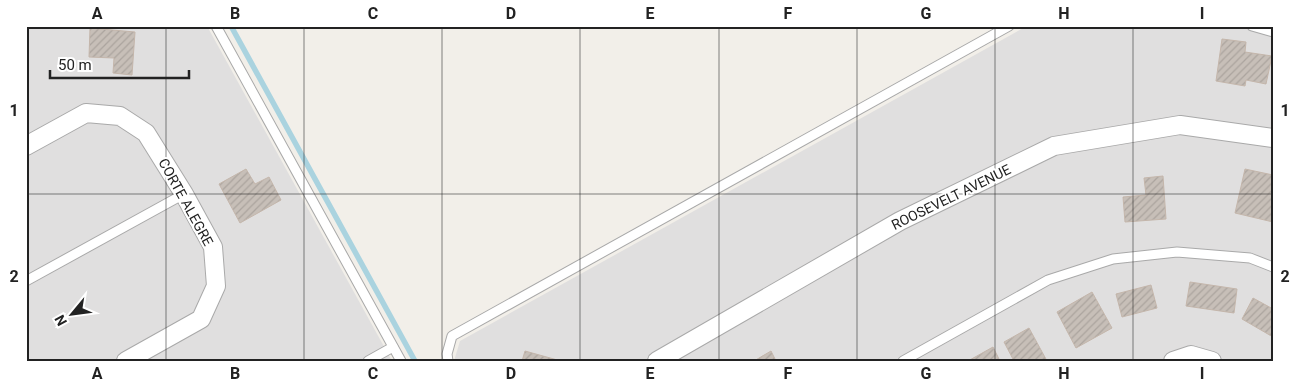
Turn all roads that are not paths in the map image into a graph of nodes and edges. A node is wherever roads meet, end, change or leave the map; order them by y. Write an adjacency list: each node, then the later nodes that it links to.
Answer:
1 (216, 26): 10 (lane)
2 (1009, 26): 14 (lane)
3 (1252, 26): 4 (lane)
4 (1273, 32)
5 (1273, 138): 15 (street, ROOSEVELT AVENUE)
6 (26, 146): 7 (street, CORTE ALEGRE)
7 (184, 194): 9 (lane); 11 (street, CORTE ALEGRE)
8 (1273, 267): 16 (lane)
9 (26, 281)
10 (393, 347): 12 (lane); 13 (lane)
11 (126, 361)
12 (368, 361)
13 (400, 361)
14 (448, 361)
15 (657, 361)
16 (903, 361)
17 (1173, 361): 18 (street)
18 (1212, 361)

